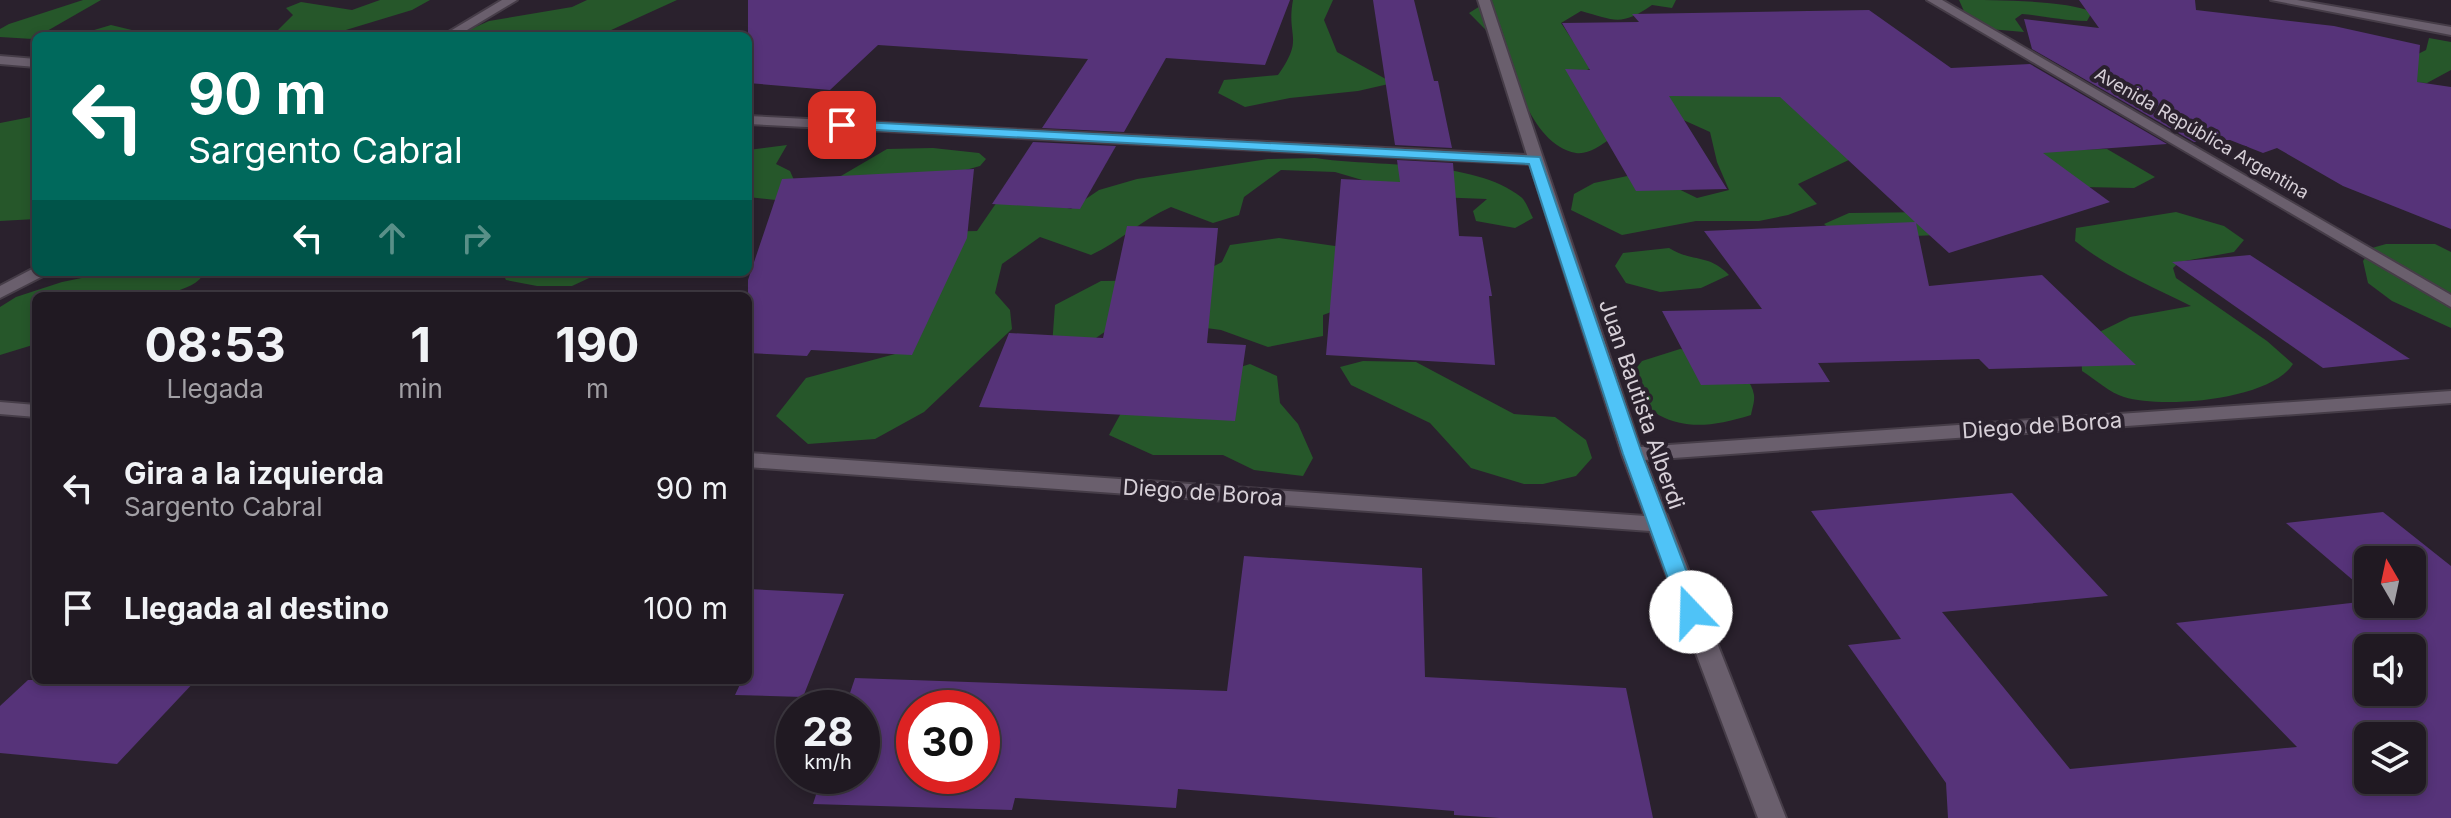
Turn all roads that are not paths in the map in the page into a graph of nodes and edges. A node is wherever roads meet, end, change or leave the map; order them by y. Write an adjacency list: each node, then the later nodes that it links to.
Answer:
1 (511, 0): 6 (street)
2 (1484, 0): 10 (street, Juan Bautista Alberdi)
3 (1933, 0): 13 (street, Avenida República Argentina)
4 (2277, 0): 5 (street)
5 (2451, 31)
6 (455, 32)
7 (0, 60): 8 (street)
8 (32, 63)
9 (752, 120): 10 (street)
10 (1535, 160): 17 (street, Juan Bautista Alberdi)
11 (32, 275): 12 (street)
12 (0, 293)
13 (2451, 302)
14 (2451, 397): 17 (street, Diego de Boroa)
15 (0, 408): 16 (street)
16 (32, 411)
17 (1632, 454): 19 (street, Juan Bautista Alberdi)
18 (752, 460): 19 (street, Diego de Boroa)
19 (1657, 524): 20 (street, Juan Bautista Alberdi)
20 (1772, 818)

